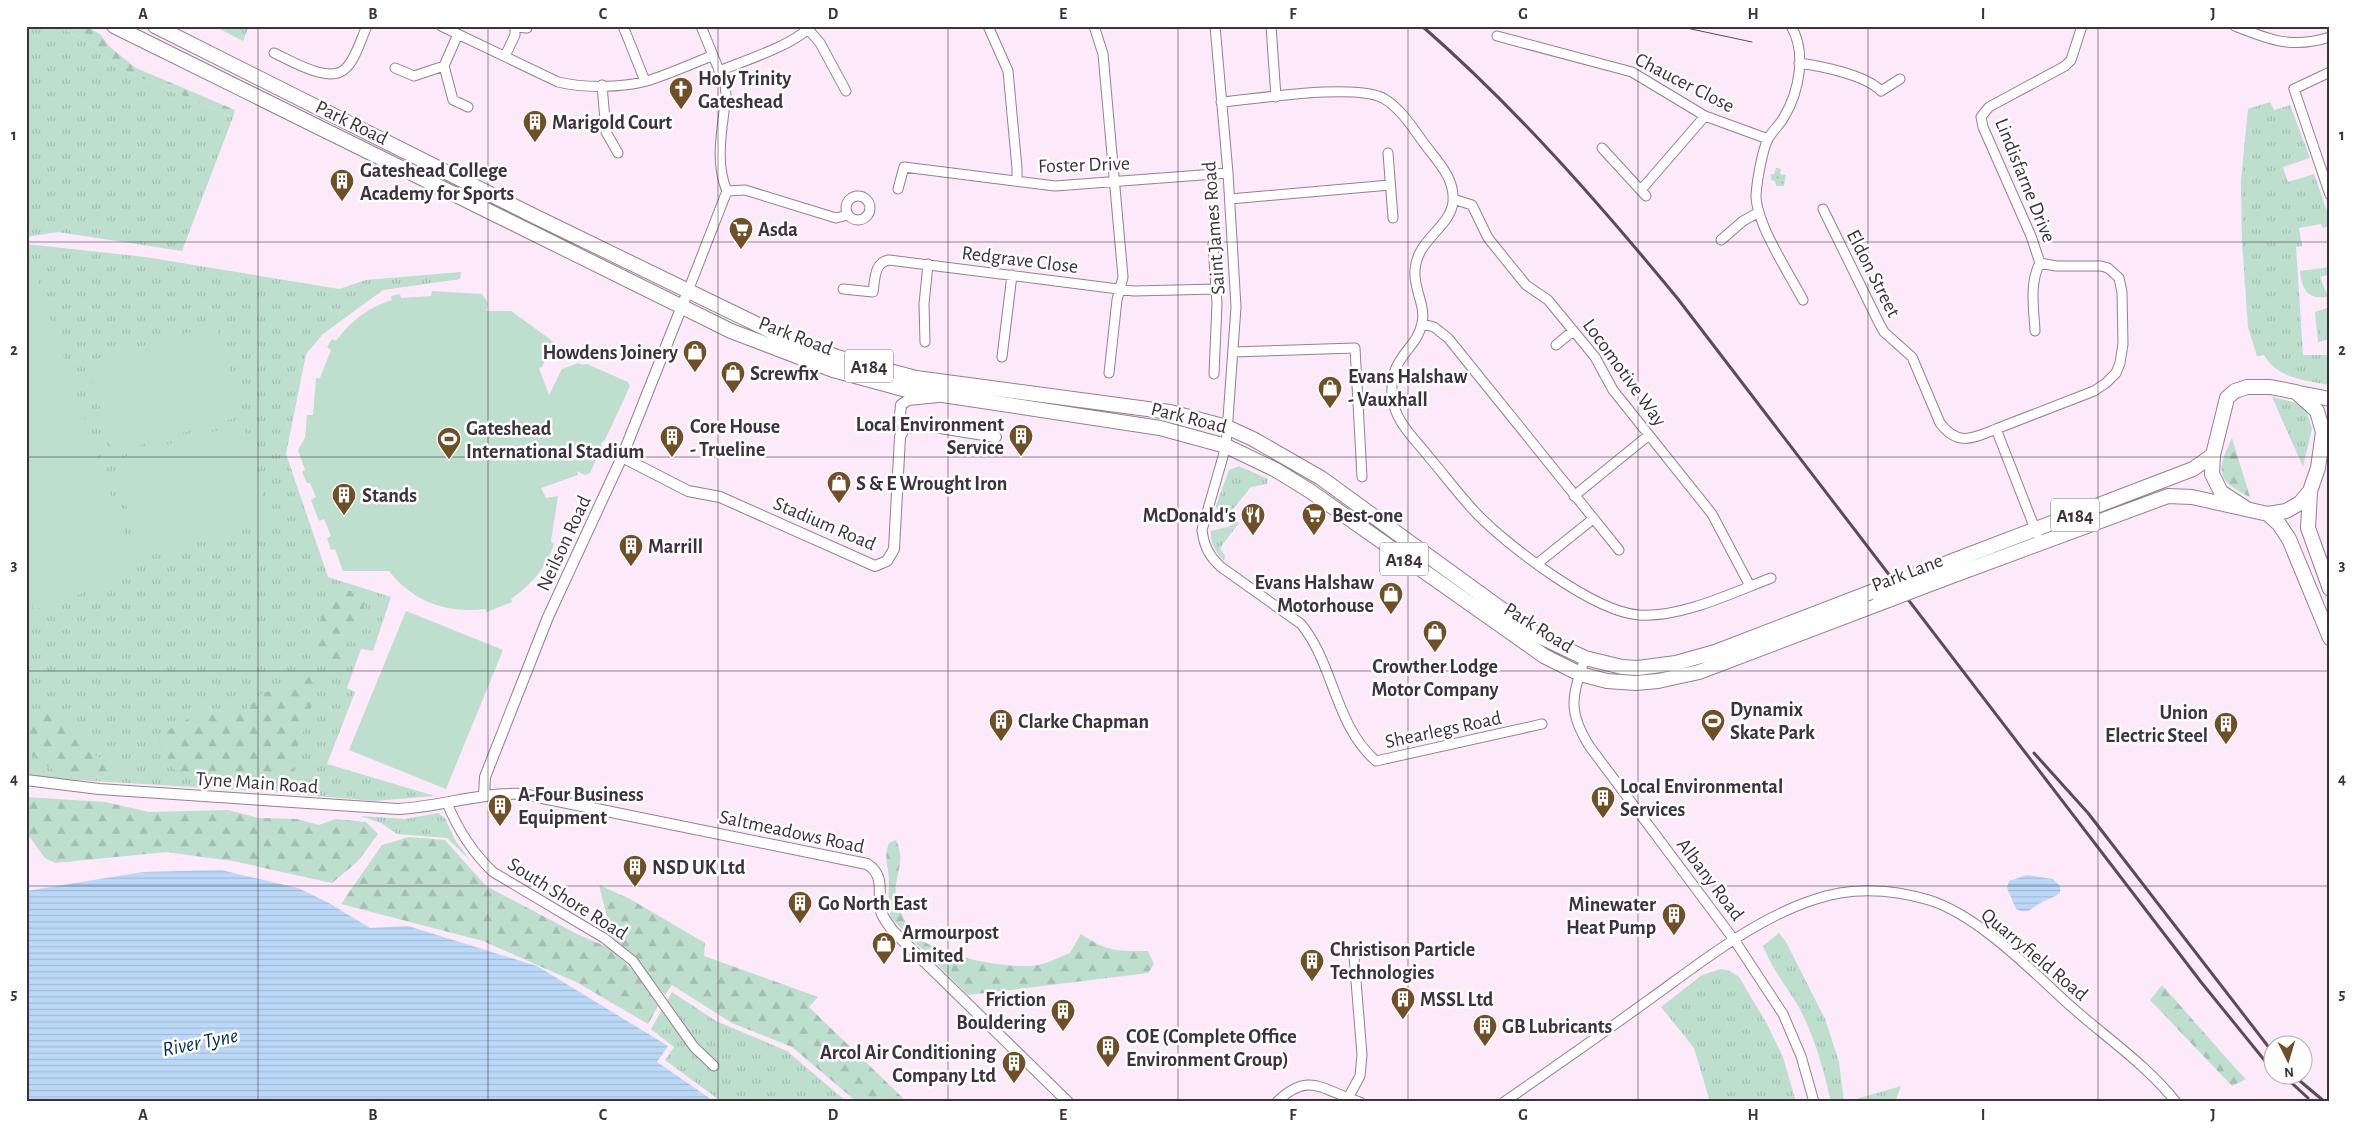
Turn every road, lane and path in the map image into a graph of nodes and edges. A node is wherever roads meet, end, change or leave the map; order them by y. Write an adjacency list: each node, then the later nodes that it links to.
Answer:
1 (114, 26): 37 (highway, Park Road / A184)
2 (155, 26): 35 (highway, Park Road / A184)
3 (367, 26): 20 (street)
4 (441, 26): 17 (street)
5 (623, 26): 29 (street)
6 (701, 26): 22 (street)
7 (988, 26): 43 (street)
8 (1094, 26): 44 (street)
9 (1215, 26): 33 (street, Saint James Road)
10 (1271, 26): 32 (street)
11 (1791, 26): 23 (street)
12 (2082, 26): 57 (street, Lindisfarne Drive)
13 (2235, 26): 19 (street)
14 (515, 27): 15 (street); 21 (street)
15 (527, 28)
16 (809, 28): 26 (street); 31 (street)
17 (458, 34): 21 (street); 24 (street)
18 (1497, 36): 36 (street, Chaucer Close)
19 (2330, 37)
20 (274, 53)
21 (505, 56): 30 (street)
22 (712, 56): 26 (street); 29 (street)
23 (1799, 63): 28 (street); 38 (street)
24 (444, 66): 25 (street); 34 (street)
25 (395, 68)
26 (719, 71): 47 (street)
27 (2330, 72): 48 (street)
28 (1900, 79)
29 (645, 81): 30 (street)
30 (602, 86): 41 (street)
31 (846, 91)
32 (1276, 97): 33 (street); 50 (street)
33 (1221, 102): 42 (street, Saint James Road)
34 (468, 107)
35 (325, 111): 37 (highway); 63 (highway, Park Road / A184)
36 (1705, 116): 38 (street, Chaucer Close); 39 (street)
37 (317, 127): 65 (highway, Park Road / A184)
38 (1768, 139): 52 (street)
39 (1602, 148)
40 (1388, 152): 45 (street)
41 (618, 153)
42 (1228, 173): 44 (street, Foster Drive); 49 (street, Saint James Road)
43 (1017, 181): 44 (street, Foster Drive); 46 (street, Foster Drive)
44 (1114, 182): 61 (street)
45 (1390, 185): 49 (street); 54 (street)
46 (898, 189)
47 (727, 191): 53 (street); 63 (street)
48 (2330, 195)
49 (1230, 199): 71 (street, Saint James Road)
50 (1453, 199): 66 (street); 67 (street, Locomotive Way)
51 (1823, 209): 82 (street, Eldon Street)
52 (1759, 212): 55 (street); 64 (street)
53 (848, 215)
54 (1393, 218)
55 (1722, 240)
56 (1213, 244): 62 (street)
57 (2040, 263): 68 (street); 82 (street, Lindisfarne Drive)
58 (928, 264): 59 (street, Redgrave Close); 60 (street, Redgrave Close); 69 (street)
59 (1012, 275): 61 (street, Redgrave Close); 72 (street)
60 (843, 289)
61 (1121, 289): 62 (street, Redgrave Close); 73 (street)
62 (1217, 289): 74 (street)
63 (688, 291): 65 (street, Neilson Road); 78 (highway, Park Road / A184)
64 (1803, 300)
65 (682, 307): 76 (highway, Park Road / A184); 88 (street, Neilson Road)
66 (1422, 324): 91 (street); 97 (street)
67 (1573, 331): 70 (street); 83 (street, Locomotive Way)
68 (2035, 331)
69 (924, 342)
70 (1556, 345)
71 (1233, 352): 80 (street, Saint James Road); 89 (street)
72 (1002, 357)
73 (1109, 374)
74 (1214, 374)
75 (2296, 392): 77 (highway, Park Lane); 85 (highway); 87 (highway, Park Lane)
76 (944, 396): 79 (highway, Park Road / A184); 81 (street, Stadium Road)
77 (2330, 399)
78 (1132, 408): 79 (highway); 80 (highway, Park Road / A184)
79 (1129, 424): 86 (highway, Park Road / A184)
80 (1227, 427): 86 (street, Shearlegs Road); 102 (highway, Park Road / A184)
81 (904, 428): 84 (street); 88 (street, Stadium Road)
82 (1996, 429): 95 (street)
83 (1649, 435): 91 (street); 99 (street, Locomotive Way)
84 (996, 437)
85 (2326, 442): 90 (highway)
86 (1226, 446): 103 (highway, Park Road / A184); 104 (street, Shearlegs Road)
87 (2213, 455): 92 (highway, Park Lane); 95 (highway, Park Lane / A184)
88 (622, 457): 106 (street, Neilson Road)
89 (1362, 477)
90 (2310, 491): 93 (highway, Park Lane); 100 (highway)
91 (1574, 496): 94 (street)
92 (2247, 509): 93 (highway, Park Lane); 95 (highway, Park Lane / A184)
93 (2268, 514): 101 (highway)
94 (1593, 519): 96 (street); 97 (street)
95 (2038, 536): 102 (highway, Park Lane / A184, bridge); 103 (highway, Park Lane / A184, bridge)
96 (1619, 550)
97 (1538, 563): 99 (street)
98 (1771, 578): 99 (street)
99 (1750, 586)
100 (2330, 589)
101 (2330, 638)
102 (1585, 658): 103 (street, Albany Road)
103 (1580, 674): 108 (street, Albany Road)
104 (1542, 724)
105 (26, 780): 107 (street, Tyne Main Road)
106 (484, 795): 107 (street, Tyne Main Road); 112 (street, Saltmeadows Road)
107 (447, 803): 110 (street, South Shore Road)
108 (1735, 941): 115 (street, Albany Road); 116 (street); 117 (street, Quarryfield Road)
109 (1354, 956): 111 (street)
110 (714, 1066)
111 (1348, 1098): 113 (street); 114 (street)
112 (1068, 1102)
113 (1277, 1102)
114 (1360, 1102)
115 (1504, 1102)
116 (1814, 1102)
117 (2176, 1102)

